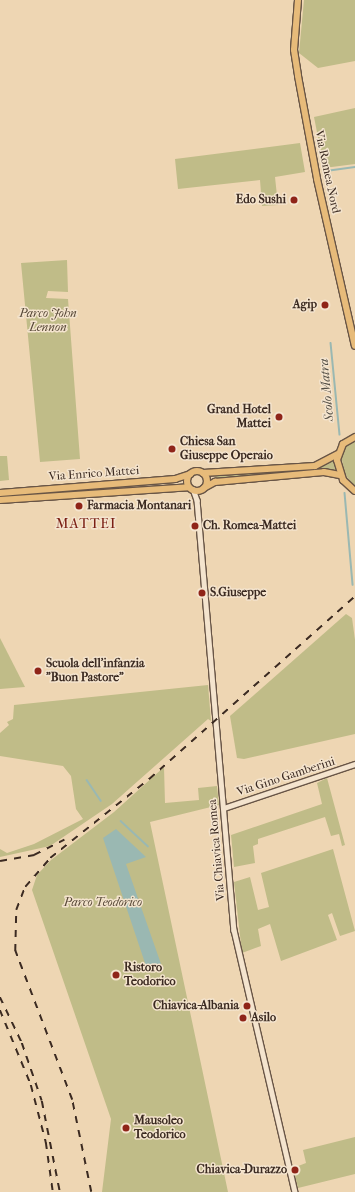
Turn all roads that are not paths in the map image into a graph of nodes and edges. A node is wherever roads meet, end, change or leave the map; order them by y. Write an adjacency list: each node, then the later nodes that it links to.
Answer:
1 (298, 0): 2 (main road, Via Romea Nord)
2 (355, 346)
3 (354, 436): 4 (main road)
4 (338, 454): 5 (main road); 7 (main road)
5 (203, 473): 6 (main road); 9 (main road)
6 (190, 474): 8 (main road); 11 (main road, Via Enrico Mattei)
7 (340, 475): 9 (main road); 10 (main road)
8 (191, 488): 9 (main road); 12 (main road, Via Enrico Mattei); 13 (street, Via Chiavica Romea)
9 (203, 488): 13 (street, Via Chiavica Romea)
10 (355, 491)
11 (0, 492)
12 (0, 500)
13 (197, 500): 15 (street, Via Chiavica Romea)
14 (355, 764): 15 (street, Via Gino Gamberini)
15 (224, 808): 16 (street, Via Chiavica Romea)
16 (295, 1192)

